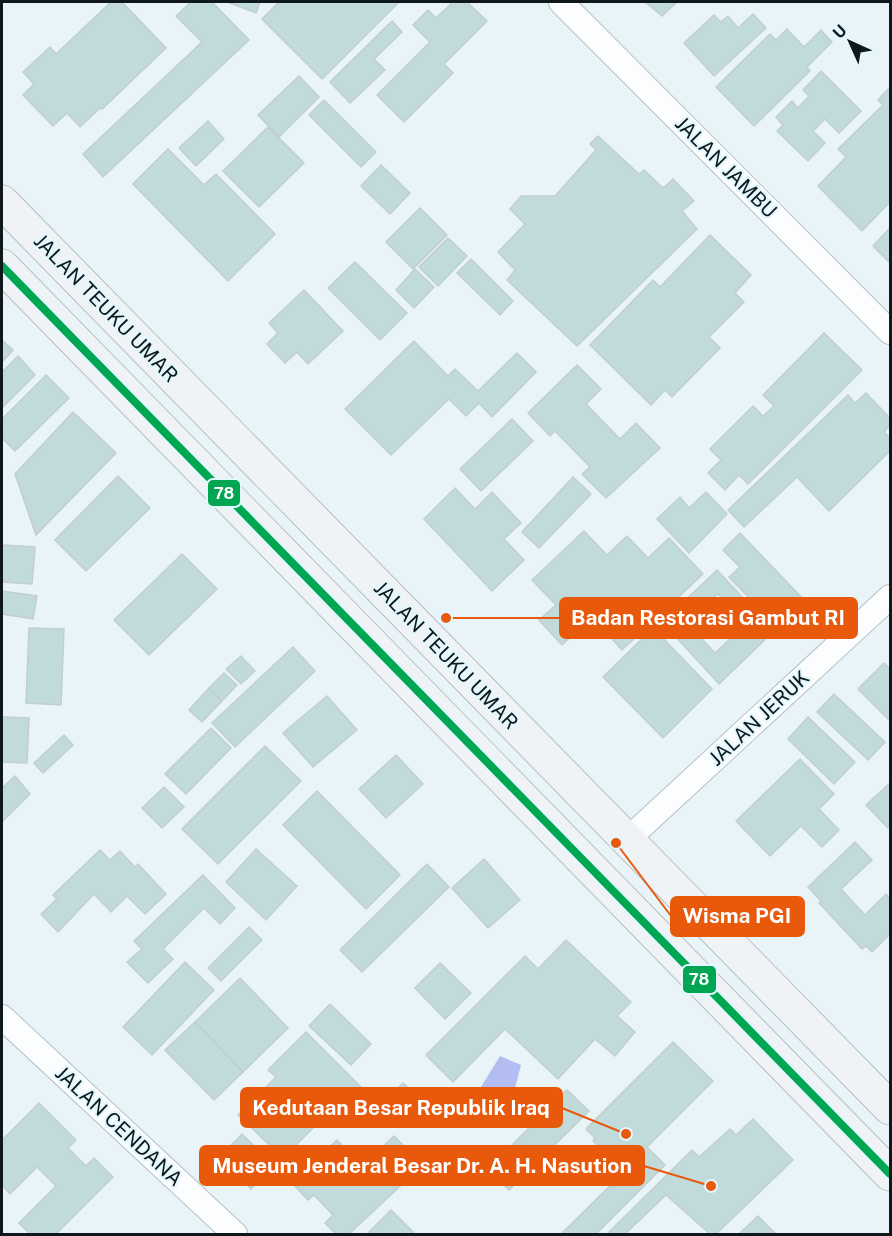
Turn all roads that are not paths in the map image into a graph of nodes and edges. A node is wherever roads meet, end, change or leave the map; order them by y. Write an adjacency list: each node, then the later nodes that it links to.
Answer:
1 (561, 2): 4 (street, JALAN JAMBU)
2 (2, 202): 5 (street, JALAN TEUKU UMAR)
3 (2, 266): 6 (street)
4 (891, 332)
5 (276, 481): 6 (street); 8 (street, JALAN TEUKU UMAR)
6 (242, 513): 9 (street)
7 (891, 597): 10 (street, JALAN JERUK)
8 (589, 801): 9 (street); 10 (street, JALAN TEUKU UMAR)
9 (556, 833): 13 (street)
10 (627, 840): 12 (street, JALAN TEUKU UMAR)
11 (2, 1017): 14 (street, JALAN CENDANA)
12 (891, 1108)
13 (891, 1174)
14 (235, 1234)

